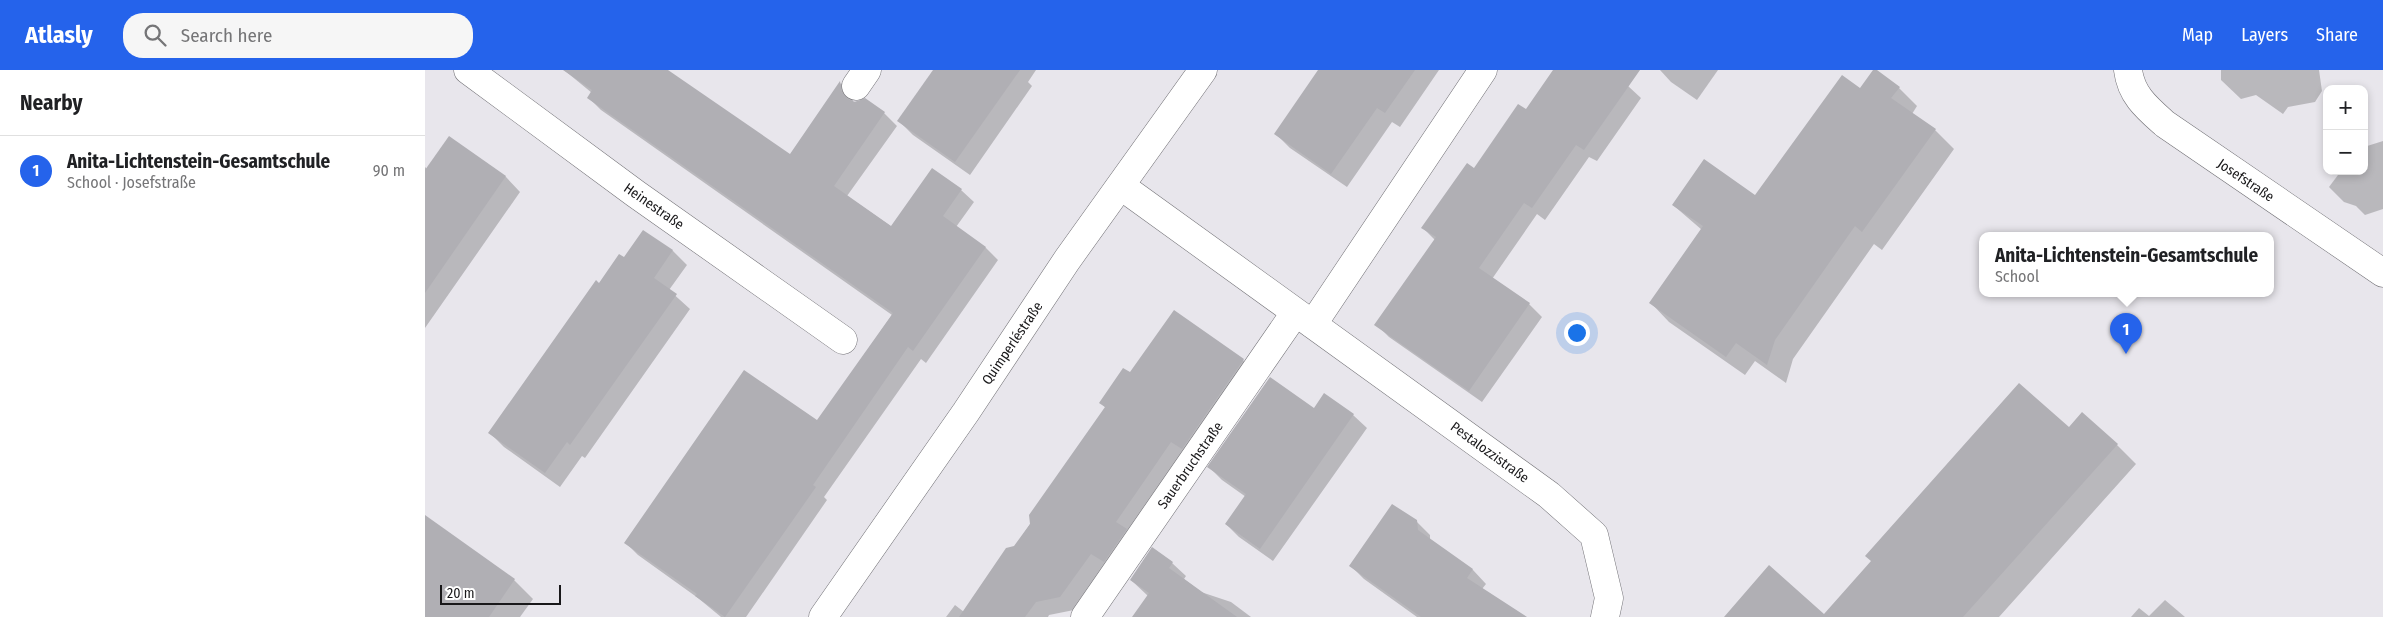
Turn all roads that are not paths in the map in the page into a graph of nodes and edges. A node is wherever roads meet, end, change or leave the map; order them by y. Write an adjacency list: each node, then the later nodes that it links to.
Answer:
1 (468, 70): 8 (street, Heinestraße)
2 (1203, 70): 5 (street, Quimperléstraße)
3 (1483, 70): 7 (street)
4 (2128, 70): 6 (street, Josefstraße)
5 (1121, 186): 7 (street, Pestalozzistraße); 9 (street, Quimperléstraße)
6 (2383, 273)
7 (1304, 318): 10 (street, Sauerbruchstraße); 11 (street, Pestalozzistraße)
8 (843, 340)
9 (823, 617)
10 (1085, 617)
11 (1605, 617)

